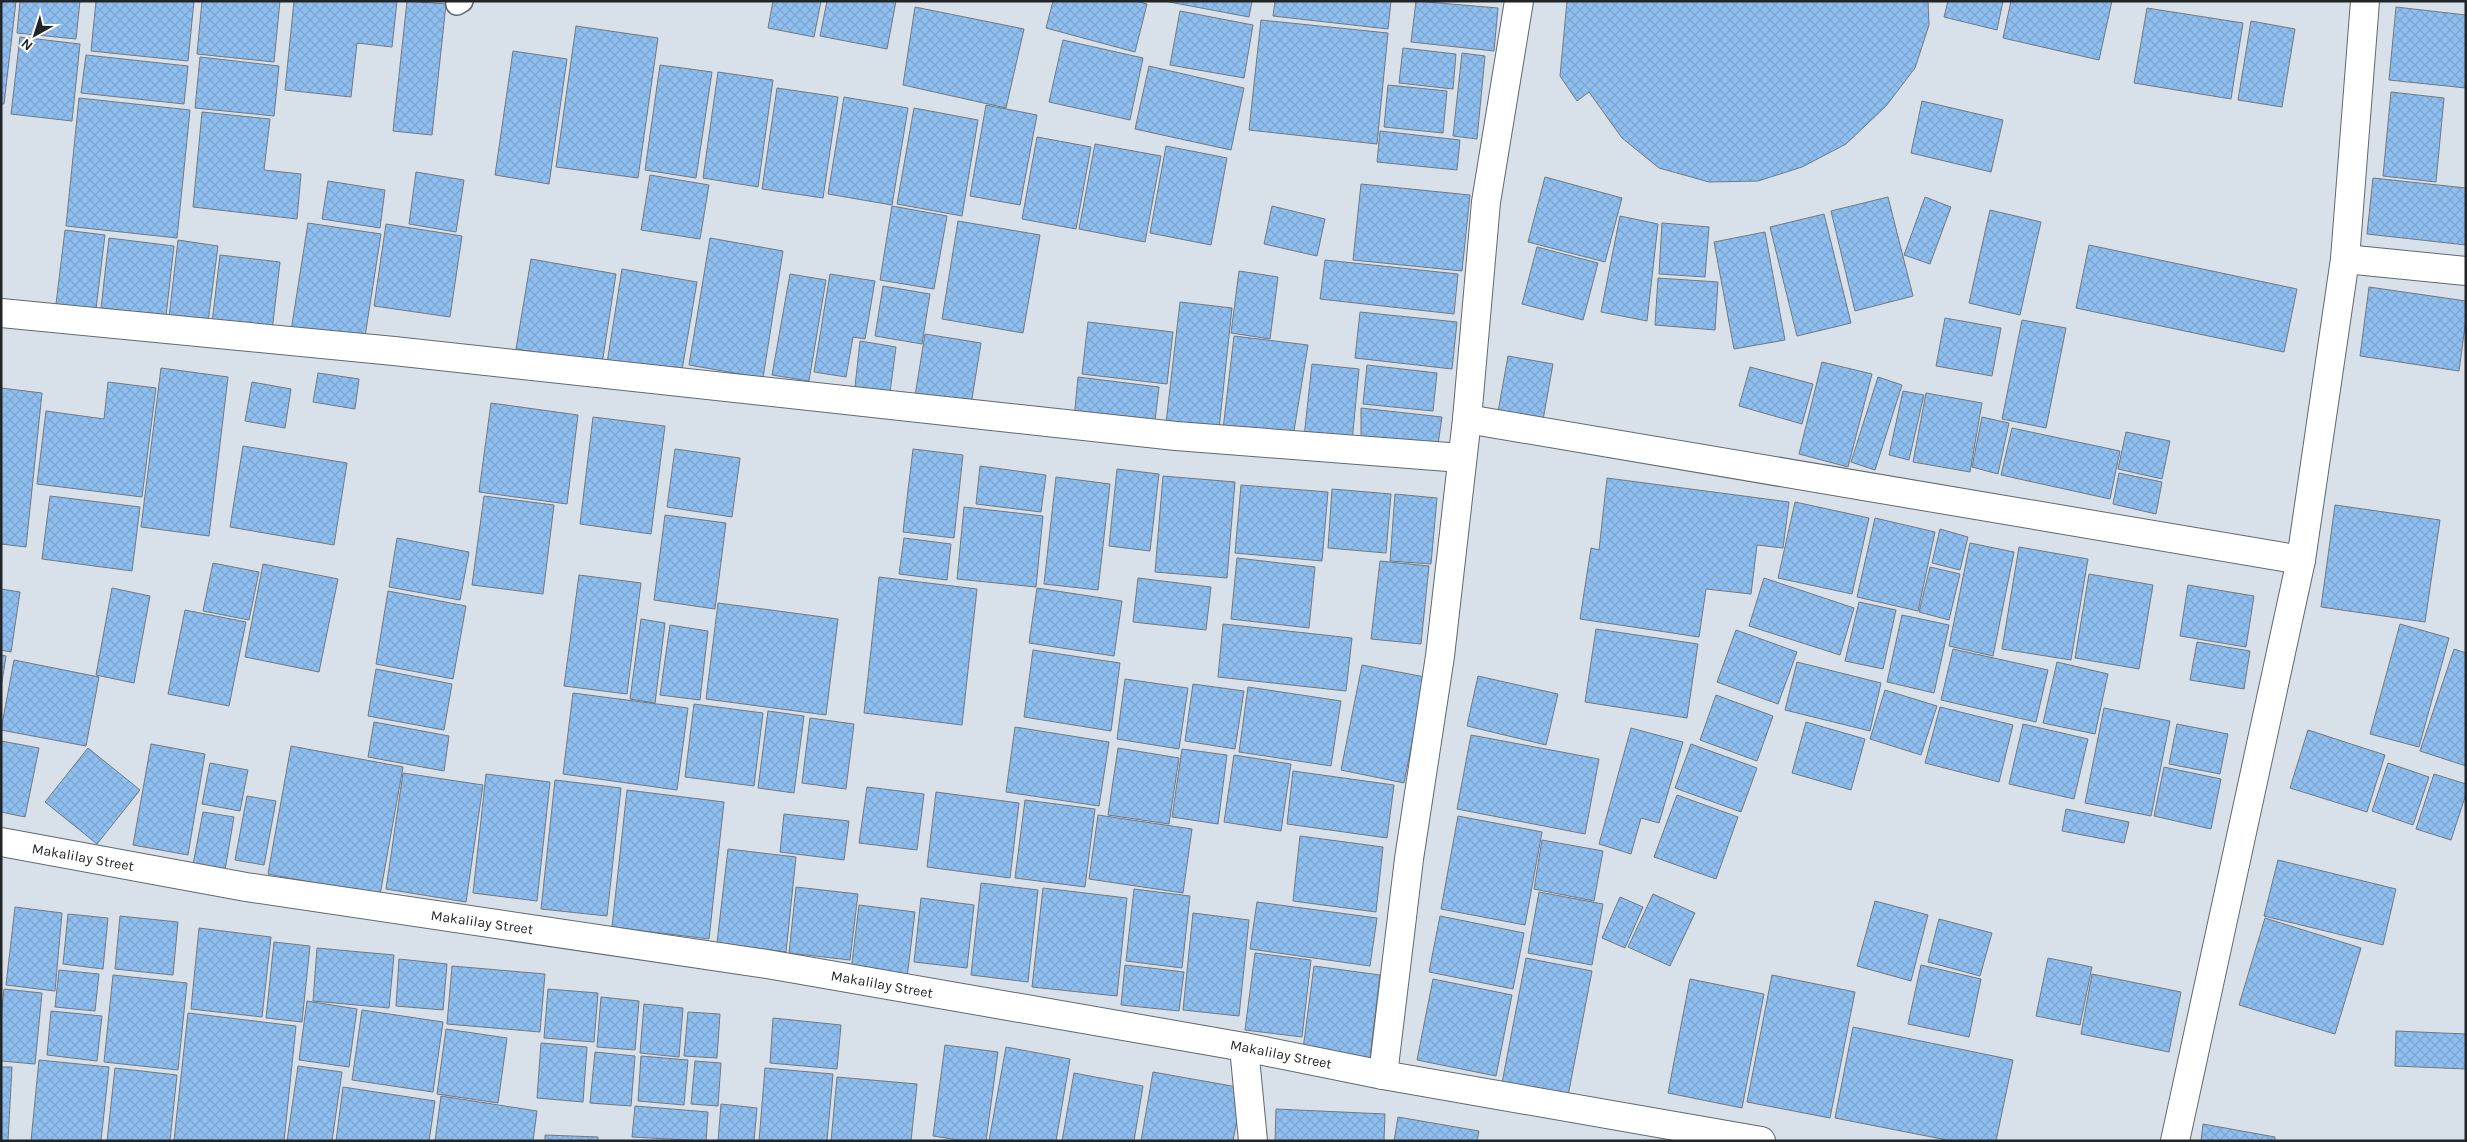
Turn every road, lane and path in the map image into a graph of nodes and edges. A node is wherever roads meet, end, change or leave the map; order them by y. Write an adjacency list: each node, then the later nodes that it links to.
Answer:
1 (1519, 1): 6 (street)
2 (2365, 1): 3 (street)
3 (2345, 259): 4 (street); 8 (street)
4 (2466, 271)
5 (1, 313): 7 (street)
6 (1467, 419): 7 (street); 8 (street)
7 (1461, 458): 11 (street)
8 (2301, 560): 14 (street)
9 (1, 842): 10 (street, Makalilay Street)
10 (1244, 1047): 11 (street, Makalilay Street); 12 (street)
11 (1383, 1075): 13 (street, Makalilay Street)
12 (1253, 1141)
13 (1761, 1141)
14 (2175, 1141)

